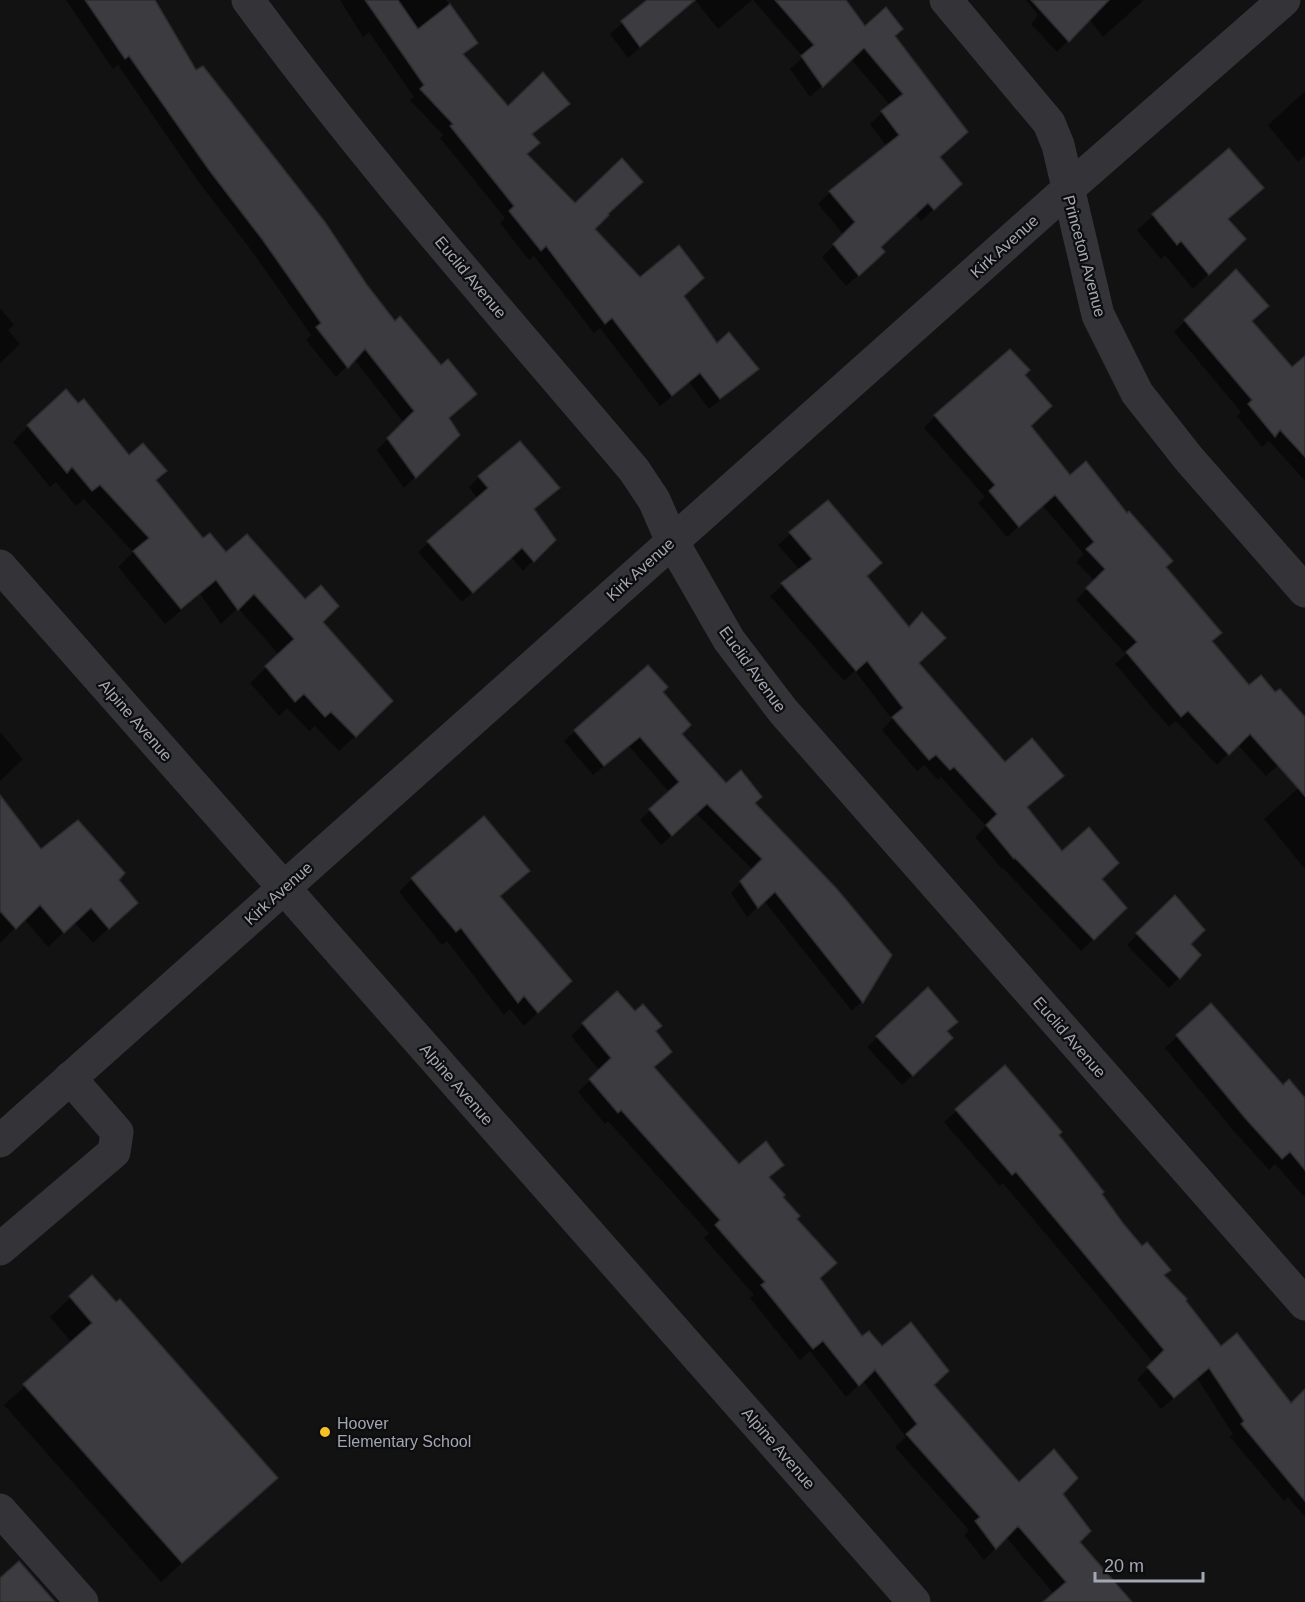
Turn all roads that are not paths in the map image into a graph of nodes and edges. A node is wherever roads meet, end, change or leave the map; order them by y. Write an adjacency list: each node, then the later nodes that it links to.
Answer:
1 (249, 0): 5 (street, Euclid Avenue)
2 (946, 0): 4 (street, Princeton Avenue)
3 (1284, 0): 4 (street, Kirk Avenue)
4 (1068, 189): 5 (street, Kirk Avenue); 7 (street, Princeton Avenue)
5 (672, 541): 8 (street, Kirk Avenue); 12 (street, Euclid Avenue)
6 (0, 566): 8 (street, Alpine Avenue)
7 (1305, 591)
8 (284, 888): 9 (street, Kirk Avenue); 15 (street, Alpine Avenue)
9 (70, 1078): 10 (street, Kirk Avenue); 11 (street)
10 (0, 1141)
11 (0, 1249)
12 (1305, 1304)
13 (0, 1510): 14 (street)
14 (82, 1602)
15 (914, 1602)

